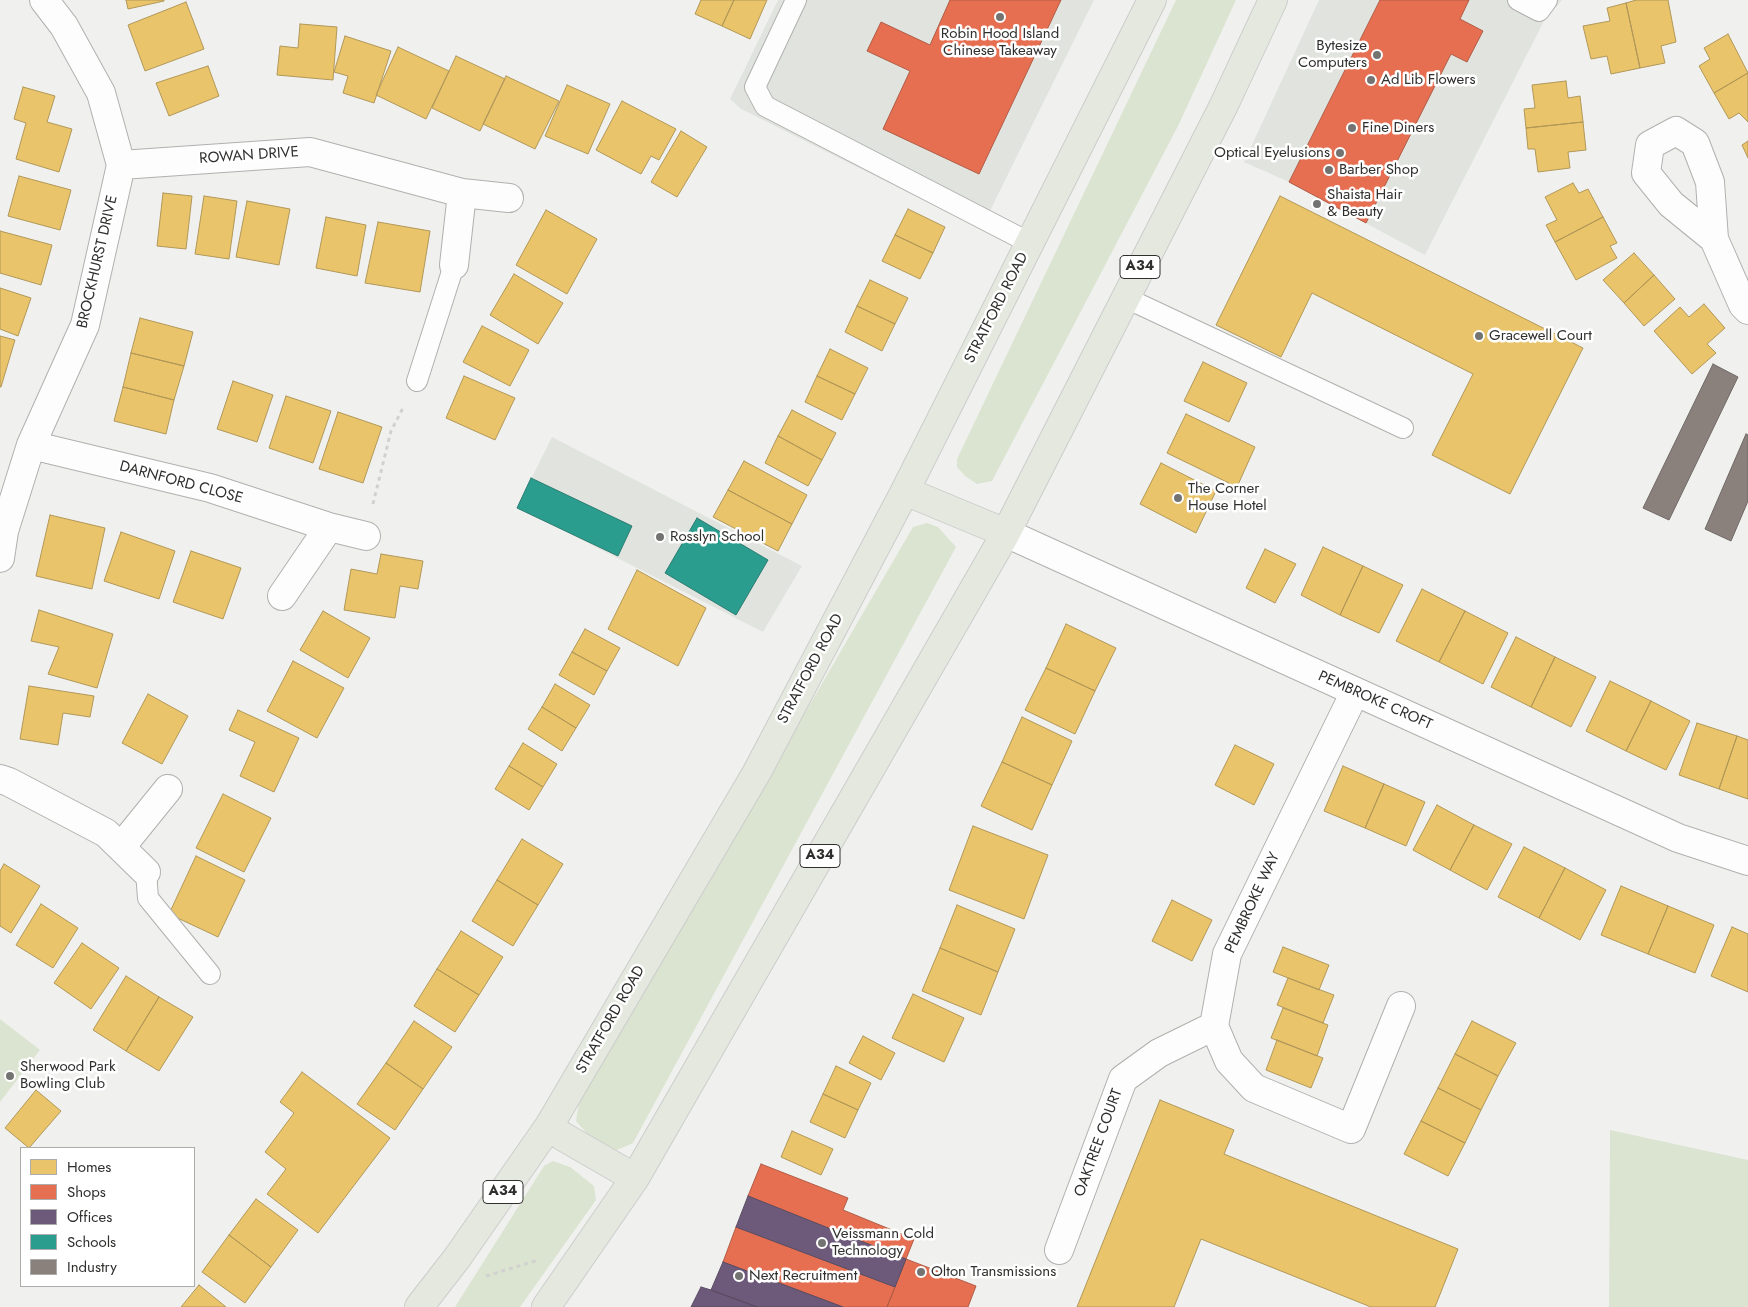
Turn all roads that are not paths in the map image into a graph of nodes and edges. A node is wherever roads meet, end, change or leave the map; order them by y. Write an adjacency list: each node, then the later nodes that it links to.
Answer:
1 (44, 0): 7 (street, BROCKHURST DRIVE)
2 (796, 0): 11 (lane)
3 (1152, 0): 11 (highway, STRATFORD ROAD / A34)
4 (1273, 0): 13 (highway, A34)
5 (1518, 0): 6 (lane)
6 (1547, 0)
7 (121, 166): 8 (street, ROWAN DRIVE); 17 (street, BROCKHURST DRIVE)
8 (462, 193): 9 (street, ROWAN DRIVE); 12 (street)
9 (510, 198)
10 (1714, 239): 14 (street)
11 (1030, 243): 18 (highway, STRATFORD ROAD / A34)
12 (454, 265): 15 (lane)
13 (1124, 297): 16 (lane); 20 (highway, A34)
14 (1748, 310)
15 (417, 381)
16 (1403, 428)
17 (31, 445): 19 (street, DARNFORD CLOSE); 22 (street, BROCKHURST DRIVE)
18 (905, 491): 20 (highway); 33 (highway, STRATFORD ROAD / A34)
19 (329, 527): 21 (street, DARNFORD CLOSE); 23 (street)
20 (1006, 533): 24 (street, PEMBROKE CROFT); 34 (highway, A34)
21 (366, 536)
22 (0, 558)
23 (282, 596)
24 (1355, 692): 28 (street, PEMBROKE CROFT); 32 (street, PEMBROKE WAY)
25 (0, 779): 27 (street)
26 (168, 788): 27 (street)
27 (121, 847): 29 (street)
28 (1748, 861)
29 (146, 872): 30 (lane)
30 (210, 974)
31 (1400, 1006): 32 (street)
32 (1214, 1026): 35 (street, OAKTREE COURT)
33 (549, 1126): 34 (highway); 36 (highway, STRATFORD ROAD / A34)
34 (634, 1178): 37 (highway, A34)
35 (1060, 1250)
36 (419, 1307)
37 (546, 1307)

